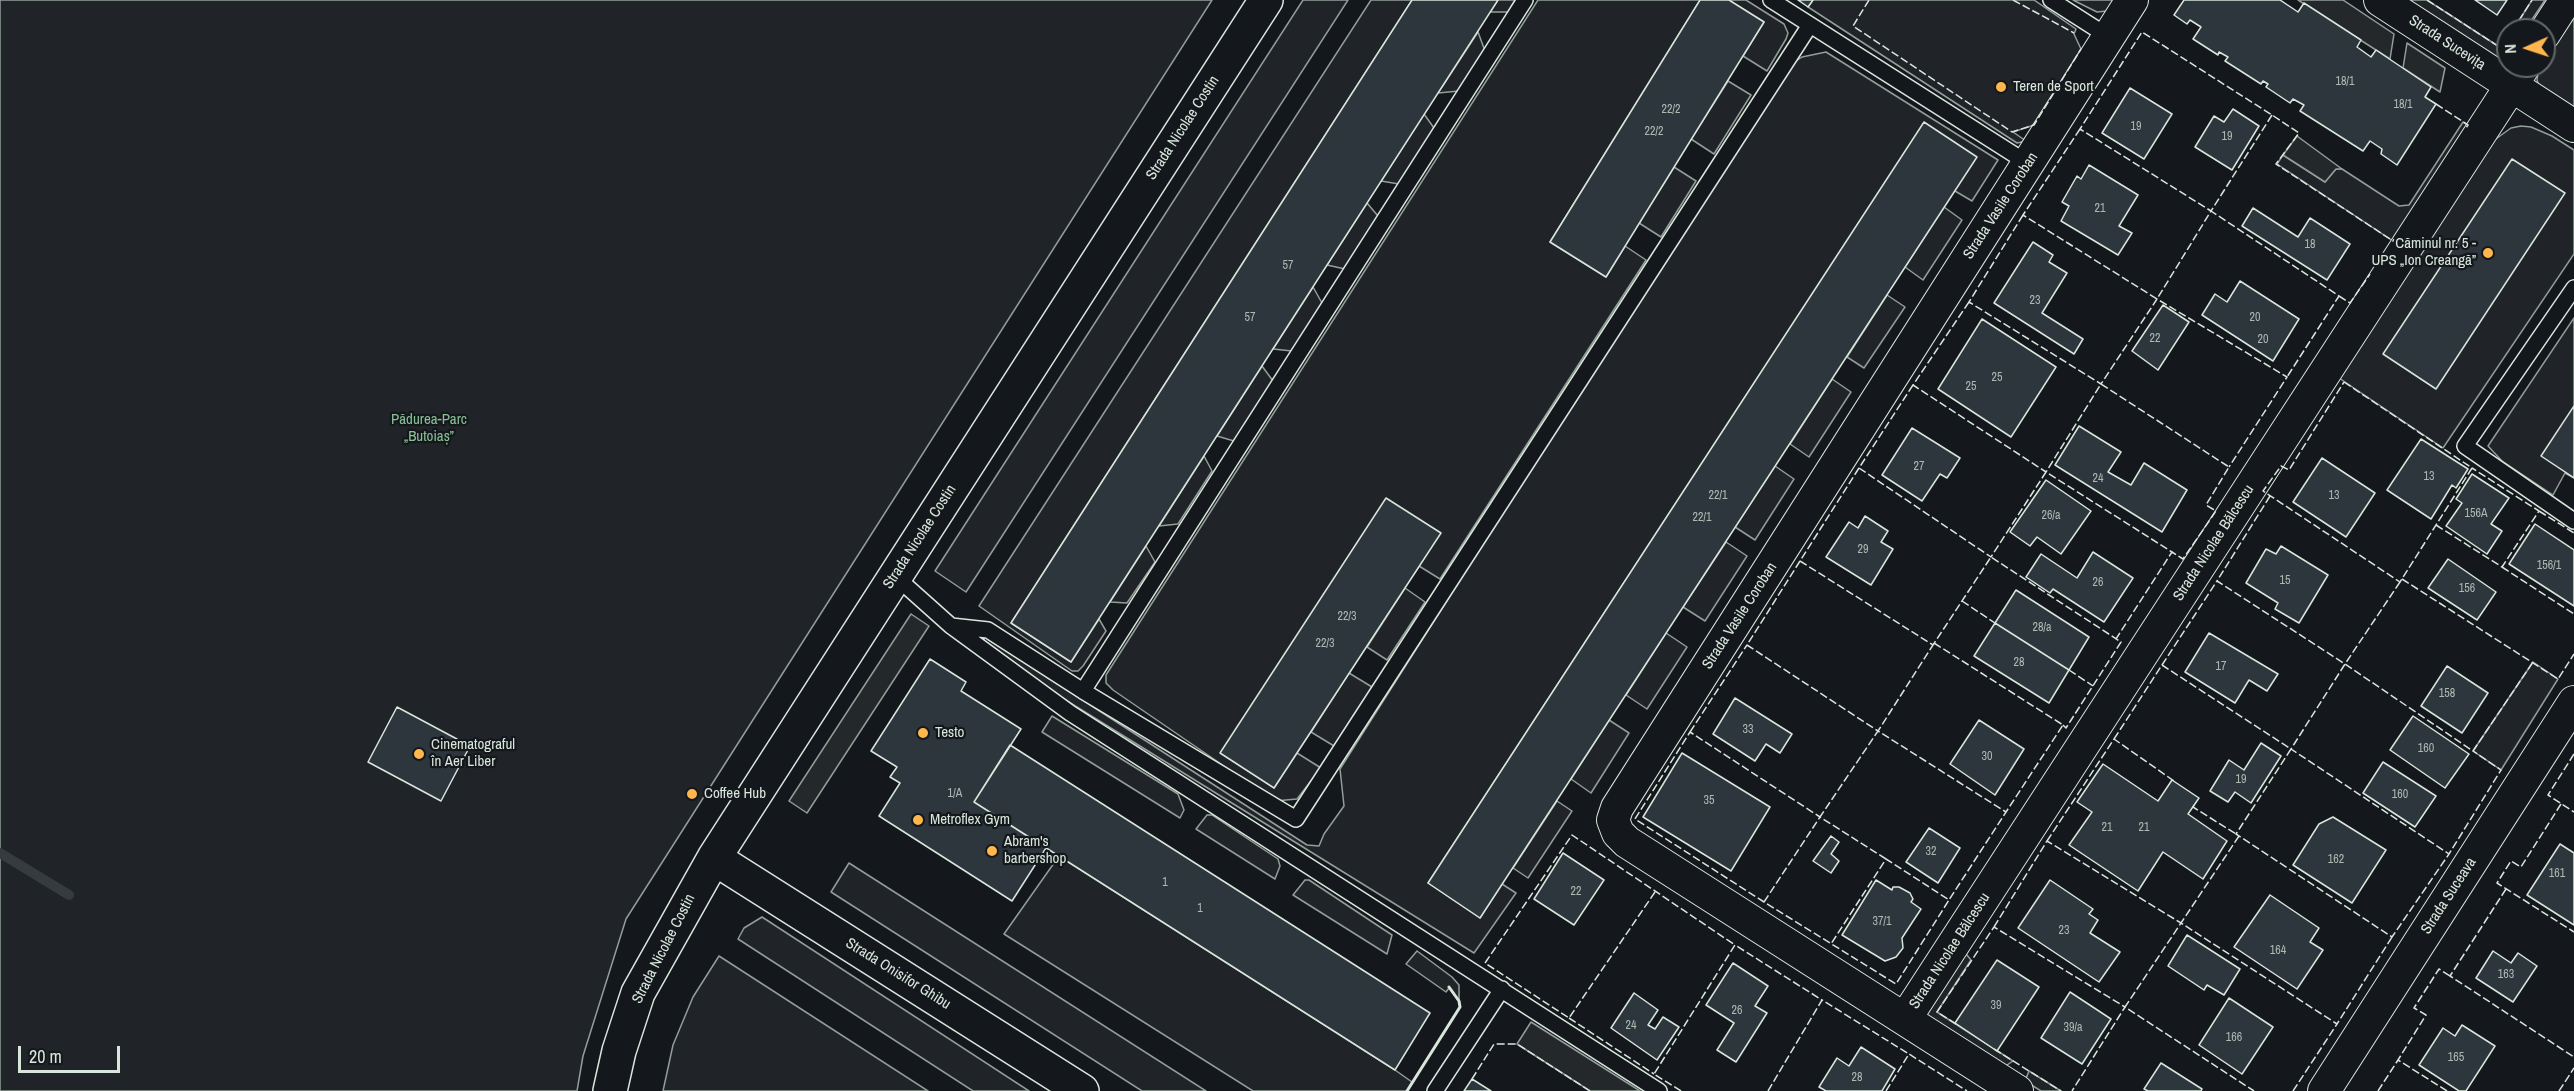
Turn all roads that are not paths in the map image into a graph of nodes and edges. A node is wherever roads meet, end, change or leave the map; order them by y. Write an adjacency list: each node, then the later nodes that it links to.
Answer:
1 (1266, 0): 18 (main road, Strada Nicolae Costin)
2 (1525, 0): 20 (lane)
3 (1771, 0): 9 (lane)
4 (2051, 0): 10 (lane)
5 (2132, 0): 10 (street, Strada Vasile Coroban)
6 (2380, 0): 11 (street, Strada Sucevița)
7 (2566, 0): 8 (street)
8 (2554, 18)
9 (1810, 25): 15 (lane); 20 (lane)
10 (2109, 37): 15 (street, Strada Vasile Coroban)
11 (2496, 63)
12 (2516, 78): 24 (street, Strada Nicolae Bălcescu)
13 (2521, 78): 14 (street, Strada Sucevița)
14 (2574, 126)
15 (2029, 164): 24 (street, Strada Vasile Coroban)
16 (2574, 288): 17 (lane)
17 (2574, 521)
18 (895, 576): 19 (lane); 22 (main road, Strada Nicolae Costin)
19 (951, 626): 20 (lane); 23 (lane)
20 (1083, 691)
21 (2574, 702): 30 (street, Strada Suceava)
22 (714, 858): 25 (main road, Strada Nicolae Costin); 26 (main road, Strada Onisifor Ghibu)
23 (1502, 989): 27 (lane); 28 (lane)
24 (1905, 1019): 29 (street, Strada Vasile Coroban)
25 (610, 1091)
26 (1082, 1091)
27 (1435, 1091)
28 (1659, 1091)
29 (2017, 1091)
30 (2324, 1091)

